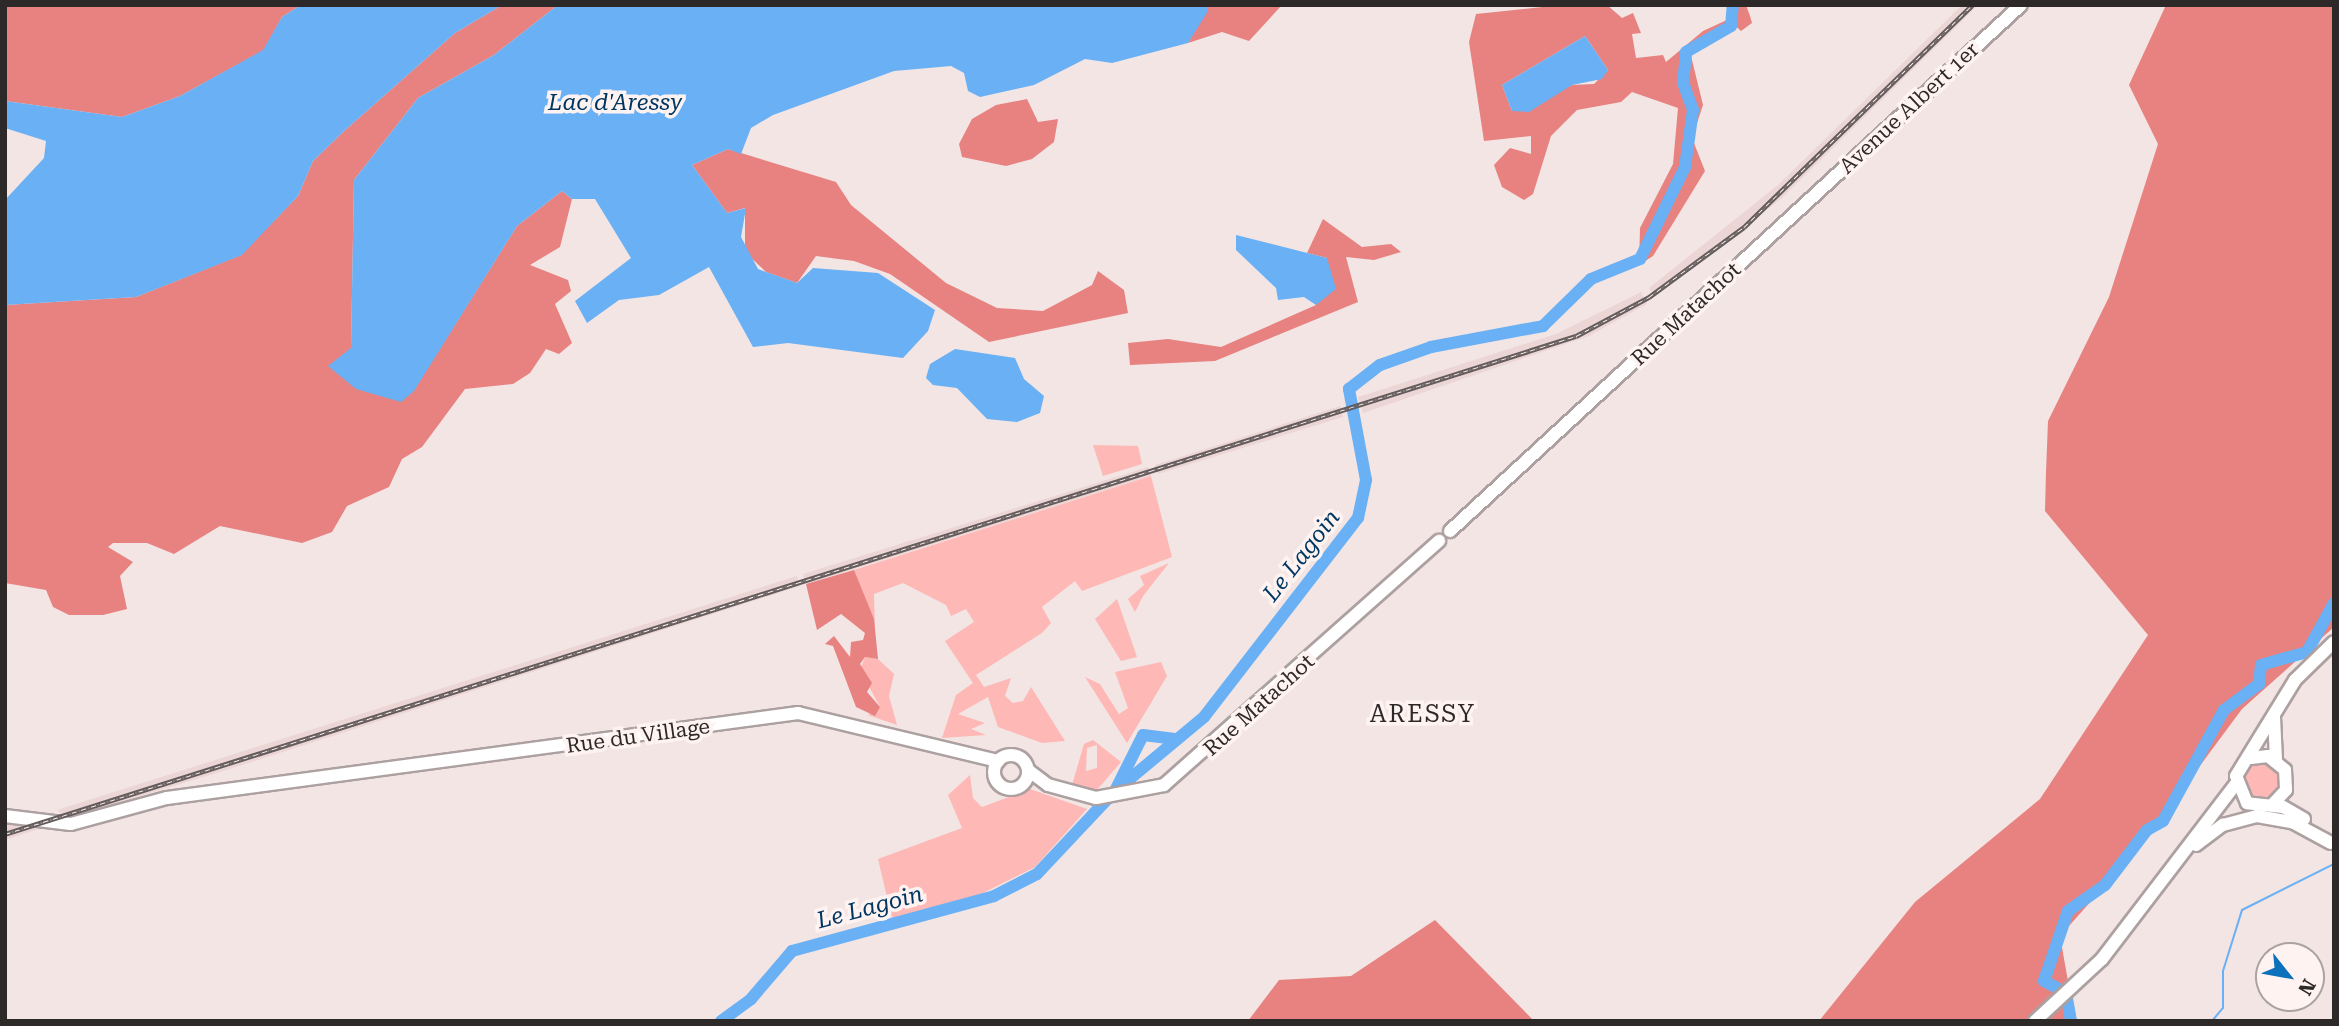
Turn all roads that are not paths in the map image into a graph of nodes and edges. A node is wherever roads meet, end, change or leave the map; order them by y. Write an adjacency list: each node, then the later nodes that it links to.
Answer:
1 (2021, 5): 2 (main road, Avenue Albert 1er)
2 (1798, 211): 11 (main road, Rue Matachot)
3 (2334, 642): 4 (main road)
4 (2274, 714): 5 (main road); 6 (main road)
5 (2251, 758): 6 (main road); 9 (main road)
6 (2276, 760): 12 (main road)
7 (996, 768): 8 (main road, Rue Matachot); 10 (main road); 15 (main road, Rue du Village)
8 (1028, 770): 10 (main road); 11 (main road, Rue Matachot)
9 (2236, 784): 13 (main road); 19 (main road)
10 (1022, 785): 11 (main road, Rue Matachot)
11 (1048, 785)
12 (2286, 790): 14 (main road); 16 (main road)
13 (2247, 803): 14 (main road); 18 (main road)
14 (2272, 805): 16 (main road)
15 (5, 816)
16 (2304, 819): 17 (main road)
17 (2333, 844): 18 (main road)
18 (2196, 845): 19 (main road)
19 (2160, 883): 20 (main road)
20 (2035, 1021)

